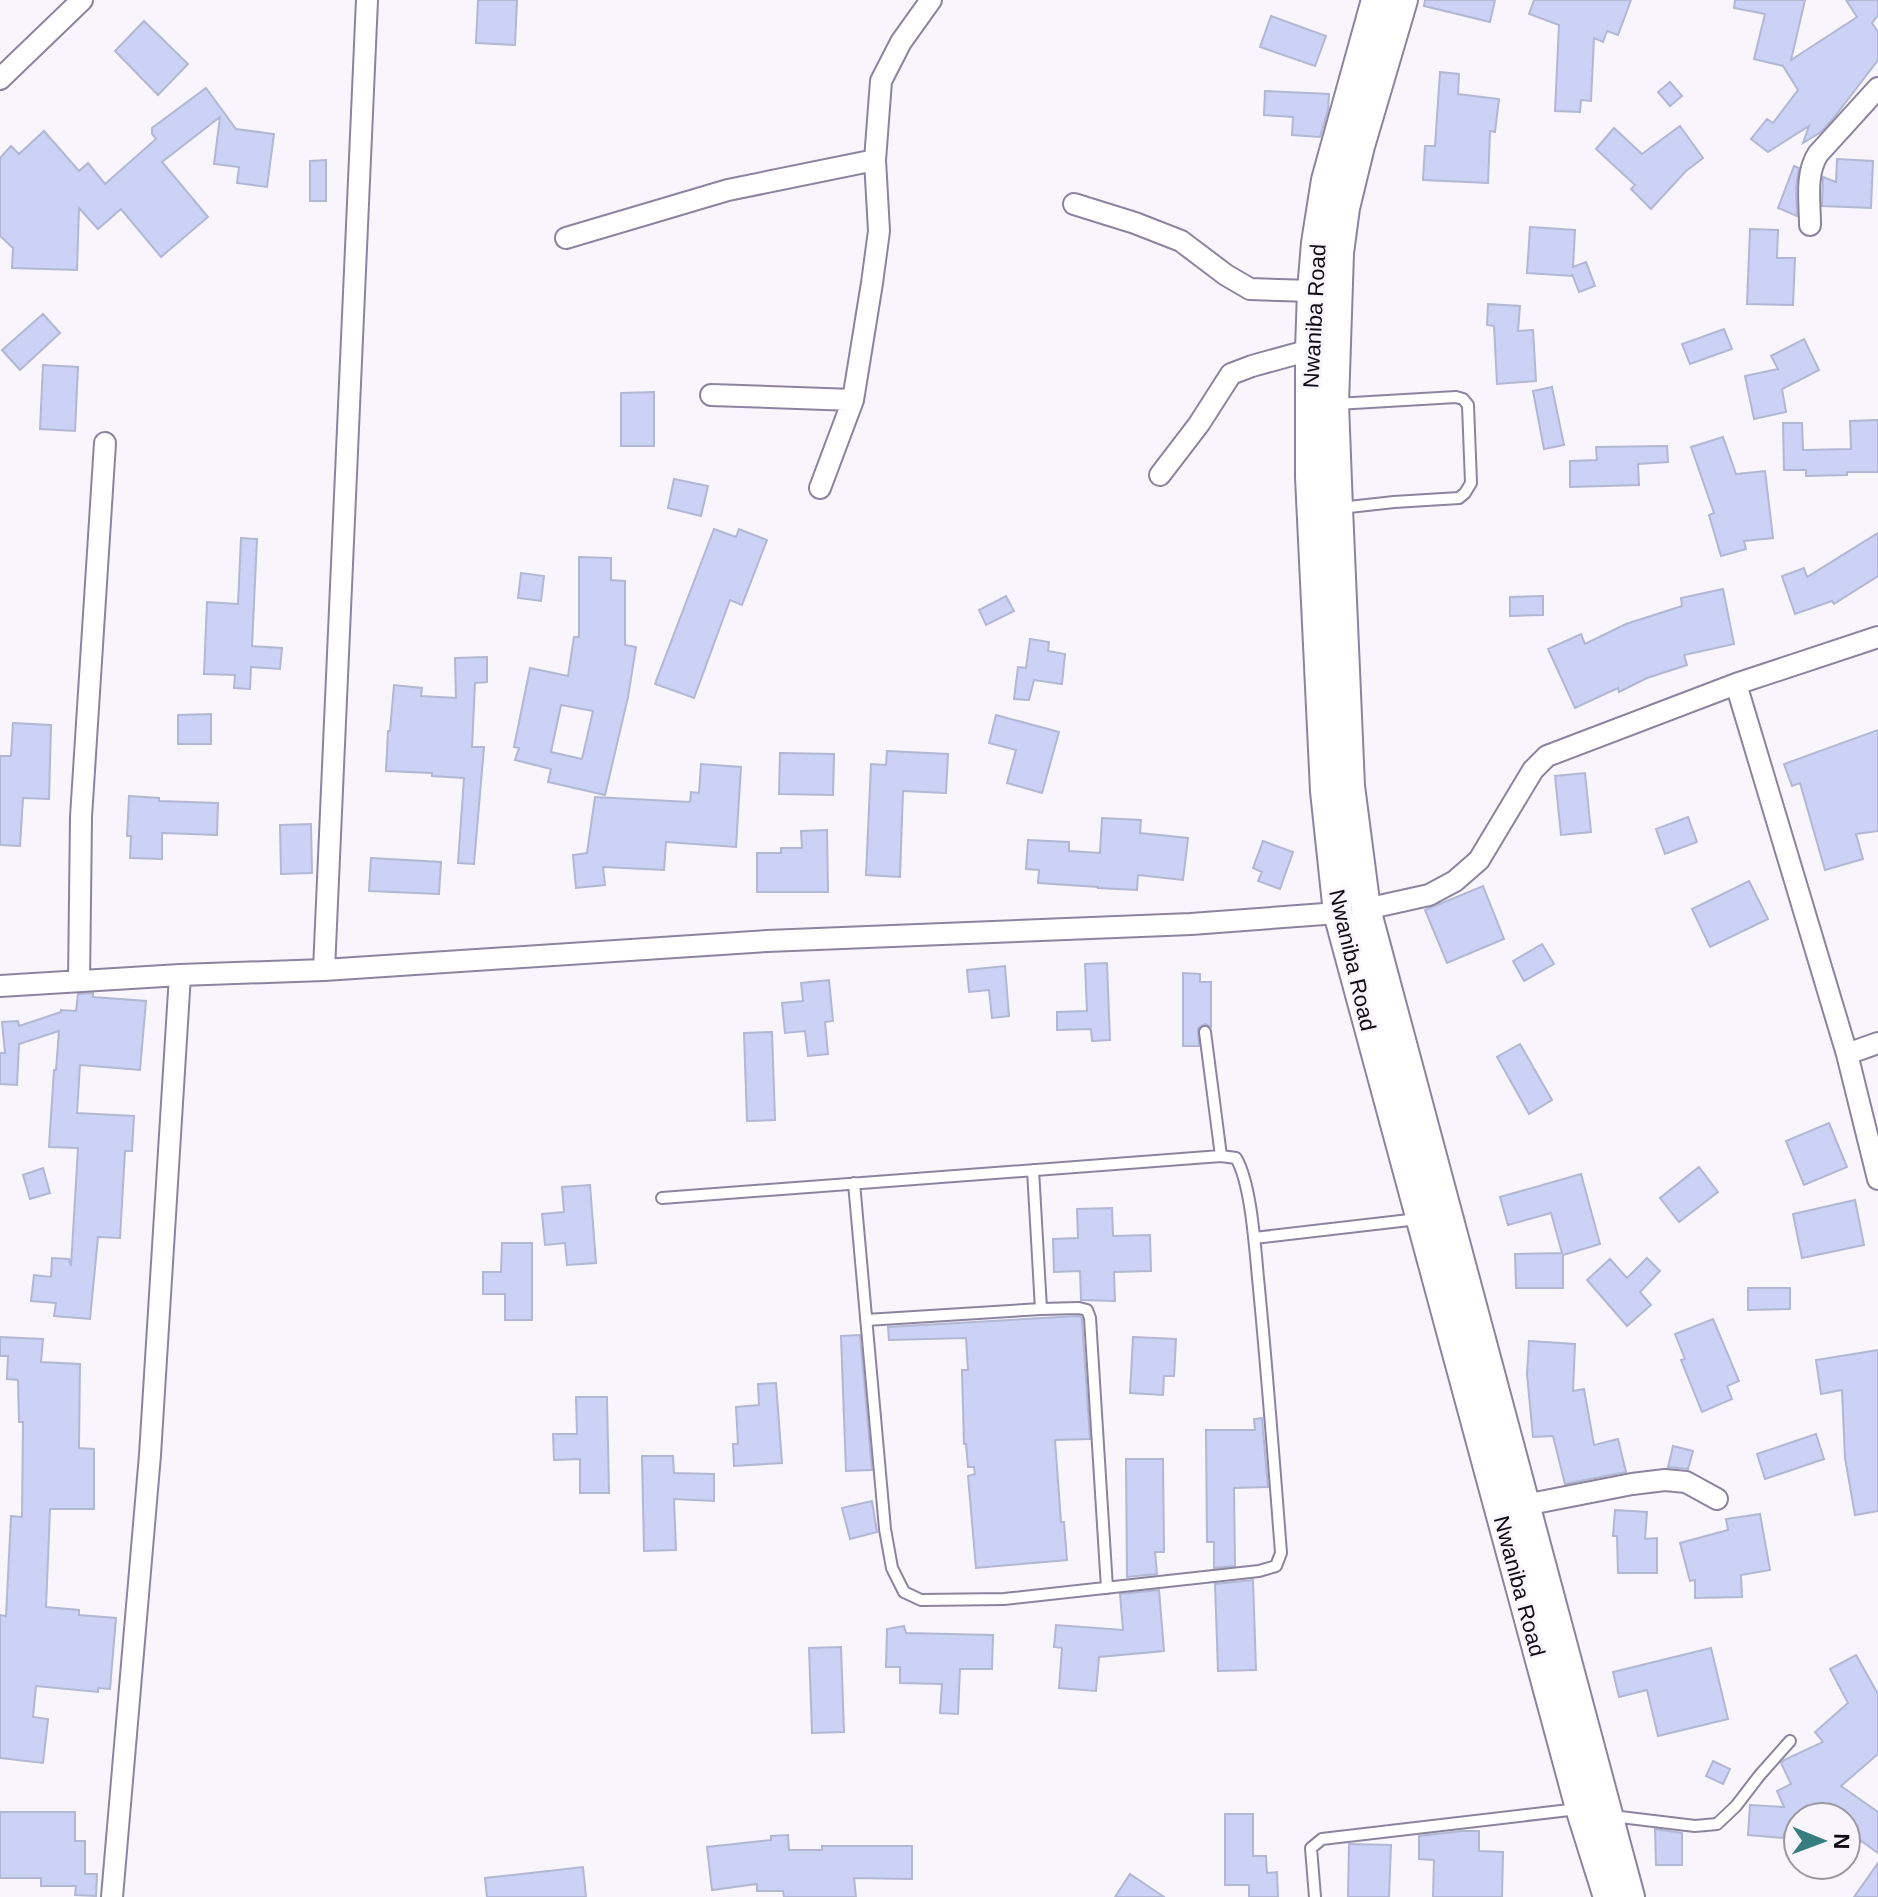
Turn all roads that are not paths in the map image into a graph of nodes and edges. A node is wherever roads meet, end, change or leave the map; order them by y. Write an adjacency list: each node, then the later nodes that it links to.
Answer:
1 (82, 0): 6 (street)
2 (367, 0): 24 (street)
3 (931, 0): 8 (street)
4 (1376, 0): 12 (main road, Nwaniba Road)
5 (1403, 0): 16 (main road)
6 (0, 79)
7 (1878, 88): 10 (street)
8 (875, 160): 11 (street); 15 (street)
9 (1074, 204): 12 (street)
10 (1810, 225)
11 (566, 238)
12 (1312, 291): 13 (main road, Nwaniba Road)
13 (1310, 350): 18 (street); 23 (main road, Nwaniba Road)
14 (711, 395): 15 (street)
15 (853, 400): 19 (street)
16 (1334, 404): 20 (main road); 20 (lane)
17 (105, 443): 26 (street)
18 (1160, 475)
19 (820, 488)
20 (1338, 508): 23 (main road)
21 (1878, 637): 22 (street)
22 (1736, 684): 23 (street); 30 (street)
23 (1352, 911): 24 (street); 36 (main road, Nwaniba Road); 41 (main road)
24 (324, 970): 25 (street)
25 (180, 975): 26 (street); 46 (street)
26 (79, 981): 27 (street)
27 (0, 986)
28 (1205, 1032): 31 (lane)
29 (1878, 1043): 30 (street)
30 (1847, 1054): 33 (street)
31 (1221, 1156): 32 (lane); 37 (lane)
32 (1033, 1170): 34 (lane); 38 (lane)
33 (1878, 1179)
34 (854, 1183): 35 (lane); 39 (lane)
35 (662, 1198)
36 (1420, 1219): 37 (lane); 44 (main road, Nwaniba Road)
37 (1254, 1238): 42 (lane)
38 (1041, 1309): 39 (lane); 42 (lane)
39 (866, 1320): 42 (lane)
40 (1717, 1499): 41 (street)
41 (1525, 1505): 45 (main road)
42 (1107, 1588)
43 (1790, 1741): 45 (lane)
44 (1580, 1808): 47 (lane); 48 (main road, Nwaniba Road)
45 (1610, 1816): 49 (main road)
46 (112, 1897)
47 (1315, 1897)
48 (1608, 1897)
49 (1630, 1897)

